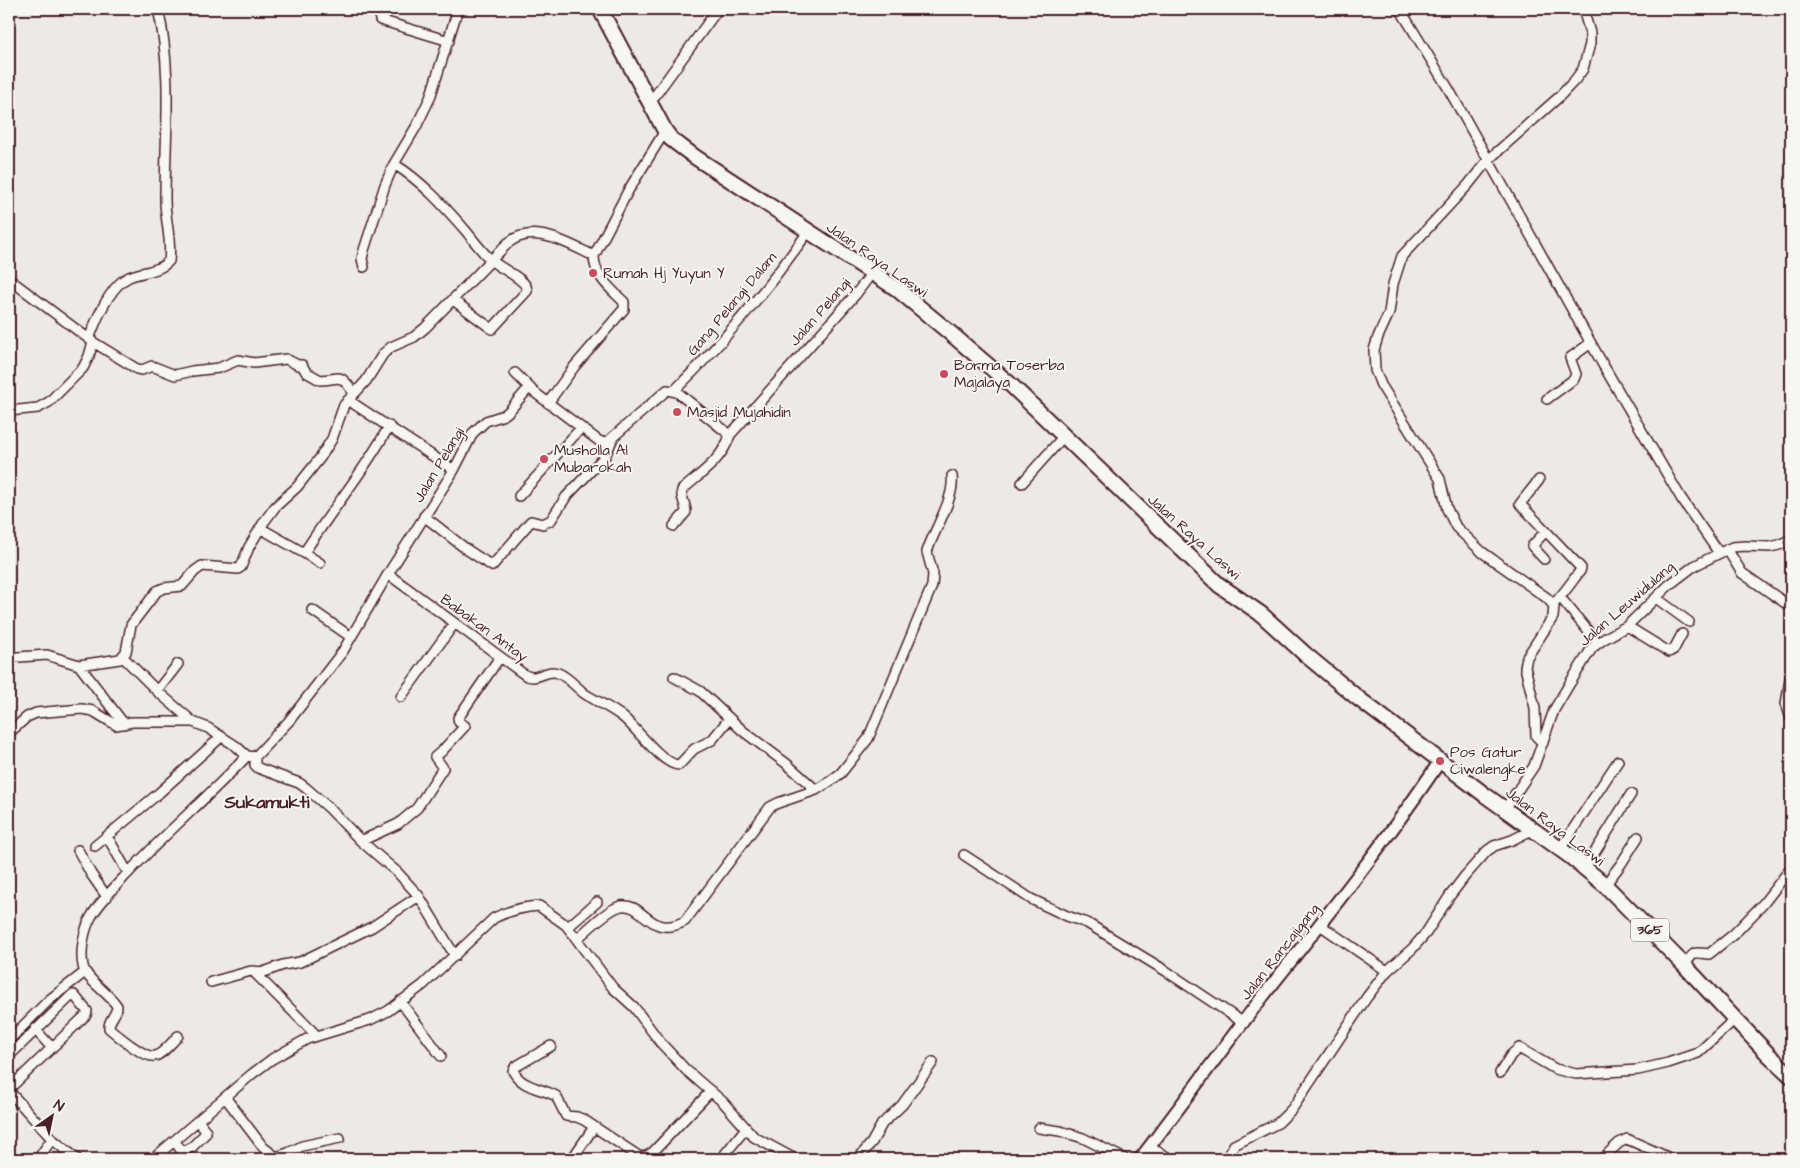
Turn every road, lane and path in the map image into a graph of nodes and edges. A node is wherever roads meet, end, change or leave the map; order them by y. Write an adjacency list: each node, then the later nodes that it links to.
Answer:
1 (158, 9): 20 (street)
2 (458, 9): 8 (street)
3 (600, 9): 9 (main road, Jalan Raya Laswi / 365)
4 (718, 9): 9 (street)
5 (1400, 9): 12 (street)
6 (1583, 9): 12 (street)
7 (380, 20): 8 (street)
8 (449, 40): 11 (street)
9 (649, 104): 10 (main road, Jalan Raya Laswi / 365)
10 (665, 131): 13 (main road, Jalan Raya Laswi / 365); 14 (street)
11 (394, 164): 15 (street); 16 (street)
12 (1491, 165): 21 (street); 50 (street)
13 (808, 232): 17 (main road, Jalan Raya Laswi / 365); 24 (street, Gang Pelangi Dalam)
14 (594, 256): 15 (street); 27 (street)
15 (490, 260): 19 (street); 19 (street)
16 (364, 267)
17 (871, 274): 31 (street, Jalan Pelangi); 32 (main road, Jalan Raya Laswi / 365)
18 (9, 279): 20 (street)
19 (452, 300): 25 (street)
20 (91, 340): 25 (street); 28 (street)
21 (1591, 343): 26 (street); 44 (street)
22 (515, 373): 23 (street)
23 (531, 390): 27 (street); 34 (street, Jalan Pelangi)
24 (674, 391): 31 (street); 33 (street)
25 (351, 396): 29 (street); 41 (street)
26 (1547, 399)
27 (548, 403): 30 (street)
28 (9, 411)
29 (389, 426): 34 (street); 45 (street)
30 (581, 428): 33 (street); 38 (street)
31 (730, 435): 40 (street, Jalan Pelangi)
32 (1063, 437): 37 (street); 76 (main road, Jalan Raya Laswi / 365)
33 (613, 438): 39 (street)
34 (454, 470): 39 (street, Jalan Pelangi)
35 (952, 476): 78 (street)
36 (1539, 480): 42 (street)
37 (1022, 483)
38 (519, 496)
39 (424, 516): 48 (street, Jalan Pelangi)
40 (674, 526)
41 (260, 528): 45 (street); 60 (street)
42 (1546, 531): 46 (street); 50 (street)
43 (1791, 539): 44 (street, Jalan Leuwidulang)
44 (1723, 551): 49 (street, Jalan Leuwidulang); 51 (street)
45 (304, 553): 47 (street)
46 (1544, 559)
47 (320, 563)
48 (388, 574): 54 (street, Babakan Antay); 57 (street, Jalan Pelangi)
49 (1656, 598): 53 (street); 55 (street, Jalan Leuwidulang)
50 (1556, 601): 58 (street); 74 (street)
51 (1791, 607)
52 (312, 610): 57 (street)
53 (1689, 622)
54 (454, 624): 61 (street, Babakan Antay); 67 (street)
55 (1627, 626): 56 (street); 58 (street, Jalan Leuwidulang)
56 (1682, 634)
57 (351, 637): 75 (street, Jalan Pelangi)
58 (1598, 643): 74 (street, Jalan Leuwidulang)
59 (9, 654): 63 (street)
60 (123, 657): 63 (street); 66 (street)
61 (500, 657): 69 (street, Babakan Antay); 84 (street)
62 (178, 664): 66 (street)
63 (79, 665): 71 (street)
64 (1791, 673): 68 (street)
65 (674, 677): 69 (street)
66 (157, 691): 70 (street)
67 (401, 697)
68 (1791, 718)
69 (729, 719): 78 (street)
70 (193, 722): 71 (street); 73 (street)
71 (124, 724): 72 (street)
72 (9, 733)
73 (221, 737): 75 (street); 82 (street)
74 (1540, 741): 80 (street, Jalan Leuwidulang)
75 (251, 757): 84 (street); 91 (street, Jalan Pelangi)
76 (1440, 761): 80 (main road, Jalan Raya Laswi / 365); 96 (main road, Jalan Rancajigang)
77 (1618, 761): 86 (street)
78 (816, 790): 98 (street)
79 (1631, 794): 89 (street)
80 (1505, 809): 81 (main road, Jalan Raya Laswi / 365)
81 (1532, 830): 86 (main road, Jalan Raya Laswi / 365); 101 (street)
82 (107, 836): 85 (street); 91 (street)
83 (1638, 837): 92 (street)
84 (361, 842): 93 (street)
85 (95, 846)
86 (1560, 849): 89 (main road, Jalan Raya Laswi / 365)
87 (78, 850): 94 (street)
88 (964, 855): 107 (street)
89 (1585, 868): 92 (main road, Jalan Raya Laswi / 365)
90 (1791, 868): 100 (street)
91 (128, 873): 94 (street, Jalan Pelangi)
92 (1605, 885): 100 (main road, Jalan Raya Laswi / 365)
93 (419, 896): 99 (street); 103 (street)
94 (107, 897): 102 (street, Jalan Pelangi)
95 (597, 902): 97 (street)
96 (1320, 925): 101 (street); 107 (main road, Jalan Rancajigang)
97 (568, 927): 98 (street); 99 (street)
98 (577, 939): 122 (street)
99 (455, 956): 105 (street)
100 (1684, 965): 106 (main road, Jalan Raya Laswi / 365)
101 (1380, 966): 142 (street)
102 (85, 972): 110 (street); 111 (street)
103 (254, 972): 104 (street); 112 (street)
104 (211, 982)
105 (400, 1001): 112 (street); 117 (street)
106 (1736, 1018): 119 (street); 120 (main road, Jalan Raya Laswi / 365)
107 (1244, 1023): 131 (main road, Jalan Rancajigang)
108 (9, 1024): 110 (street)
109 (35, 1030): 115 (street); 115 (street); 116 (street)
110 (15, 1032): 113 (street)
111 (178, 1036)
112 (317, 1036): 123 (street)
113 (9, 1040)
114 (551, 1046): 125 (street)
115 (51, 1047): 121 (street)
116 (9, 1056)
117 (441, 1056)
118 (933, 1062): 138 (street)
119 (1500, 1073)
120 (1791, 1076)
121 (9, 1090): 129 (street)
122 (711, 1091): 125 (street); 126 (street)
123 (225, 1097): 124 (street); 128 (street)
124 (199, 1122): 130 (street); 130 (street)
125 (594, 1127): 135 (street)
126 (746, 1128): 136 (street); 137 (street)
127 (1039, 1128): 139 (street)
128 (340, 1138)
129 (52, 1139): 132 (street); 133 (street)
130 (175, 1141): 134 (street)
131 (1150, 1147): 140 (main road, Jalan Rancajigang); 141 (street)
132 (38, 1159)
133 (77, 1159)
134 (154, 1159)
135 (572, 1159)
136 (721, 1159)
137 (795, 1159)
138 (858, 1159)
139 (1124, 1159)
140 (1140, 1159)
141 (1171, 1159)
142 (1228, 1159)
143 (1602, 1159): 144 (street)
144 (1672, 1159)

